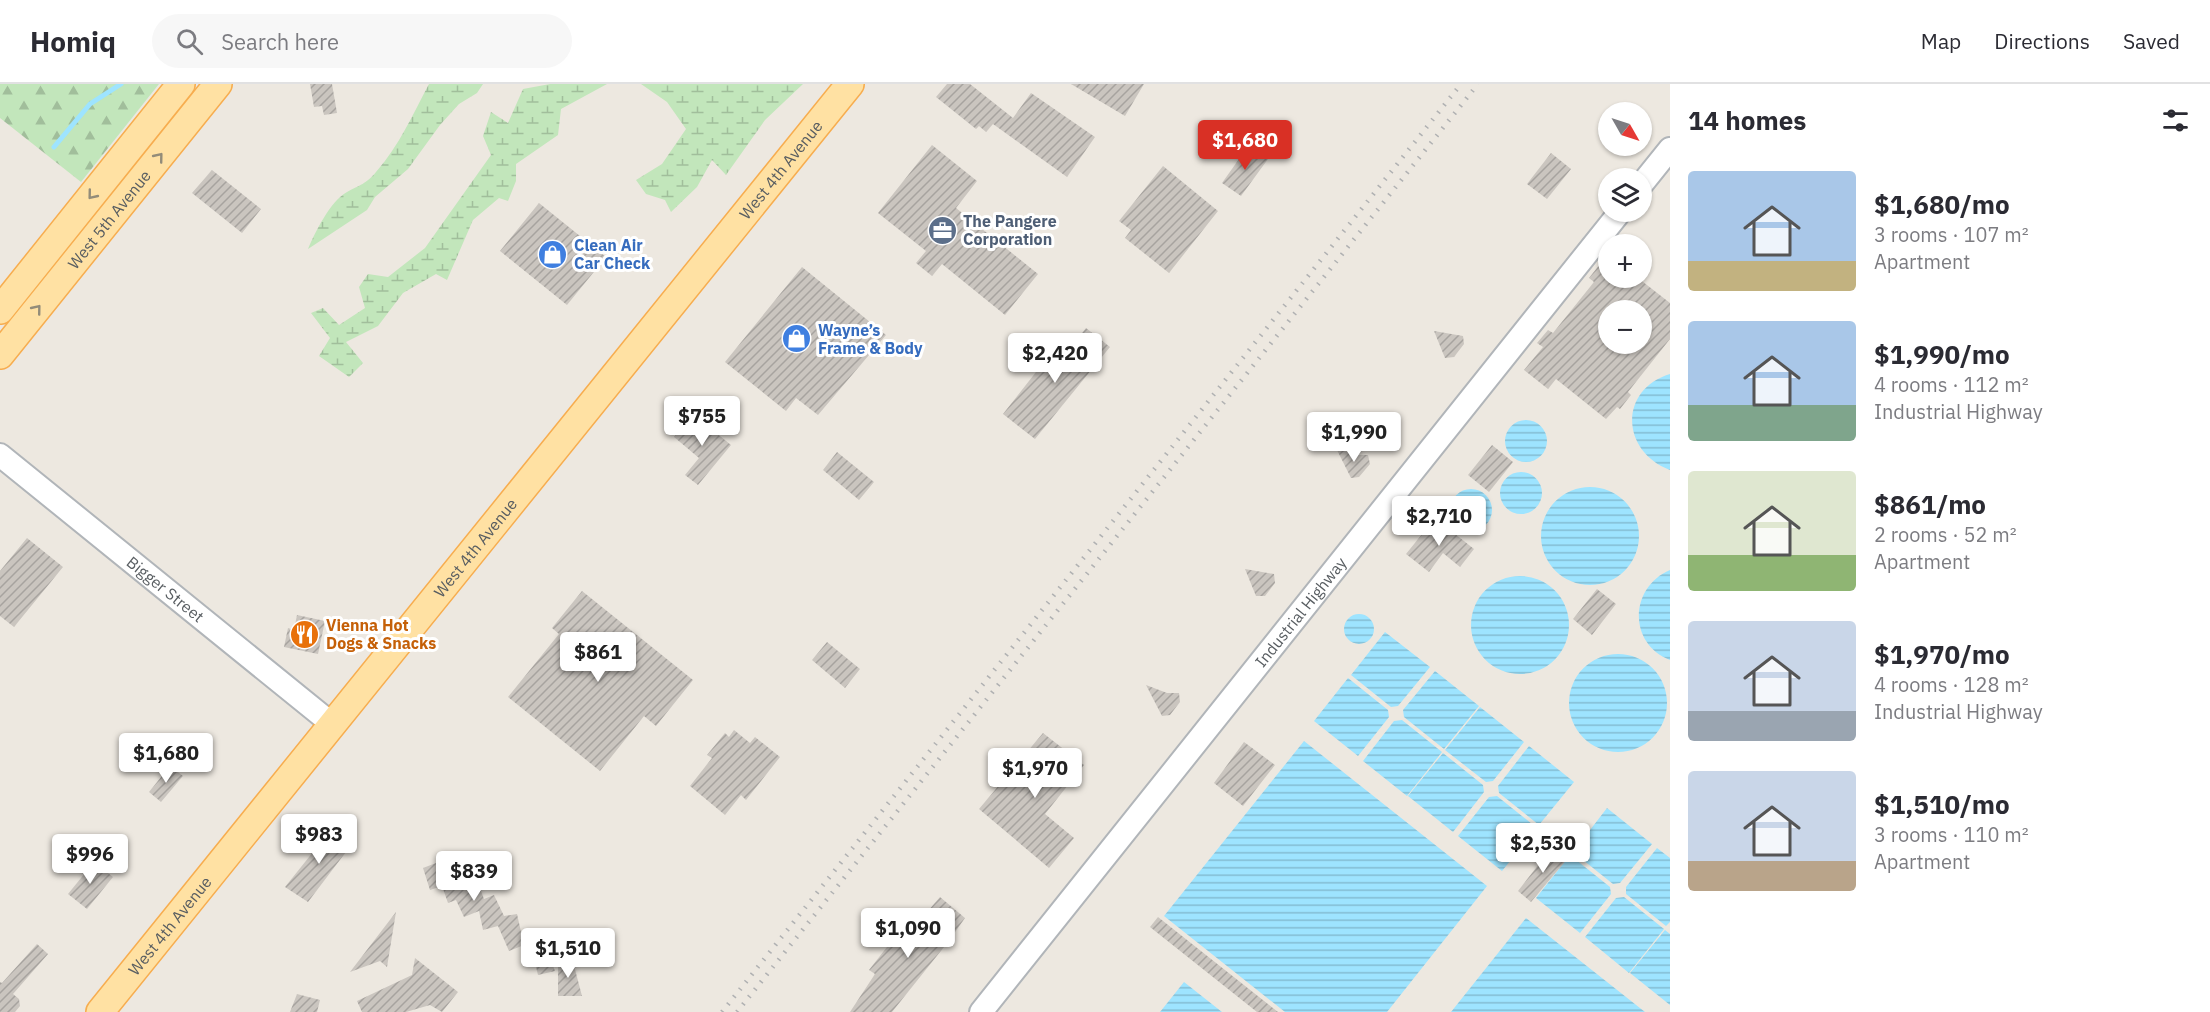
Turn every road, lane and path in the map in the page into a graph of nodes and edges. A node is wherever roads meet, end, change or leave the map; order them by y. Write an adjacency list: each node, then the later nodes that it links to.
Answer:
1 (181, 84): 7 (main road, West 5th Avenue, one-way to 7)
2 (218, 84): 8 (main road, West 5th Avenue, one-way to 2)
3 (850, 84): 10 (main road, West 4th Avenue)
4 (1670, 149): 5 (street)
5 (1652, 171)
6 (1612, 222): 12 (street, Industrial Highway)
7 (0, 309)
8 (0, 355)
9 (0, 455): 10 (street, Bigger Street)
10 (332, 724): 11 (main road, West 4th Avenue)
11 (100, 1012)
12 (981, 1012)

